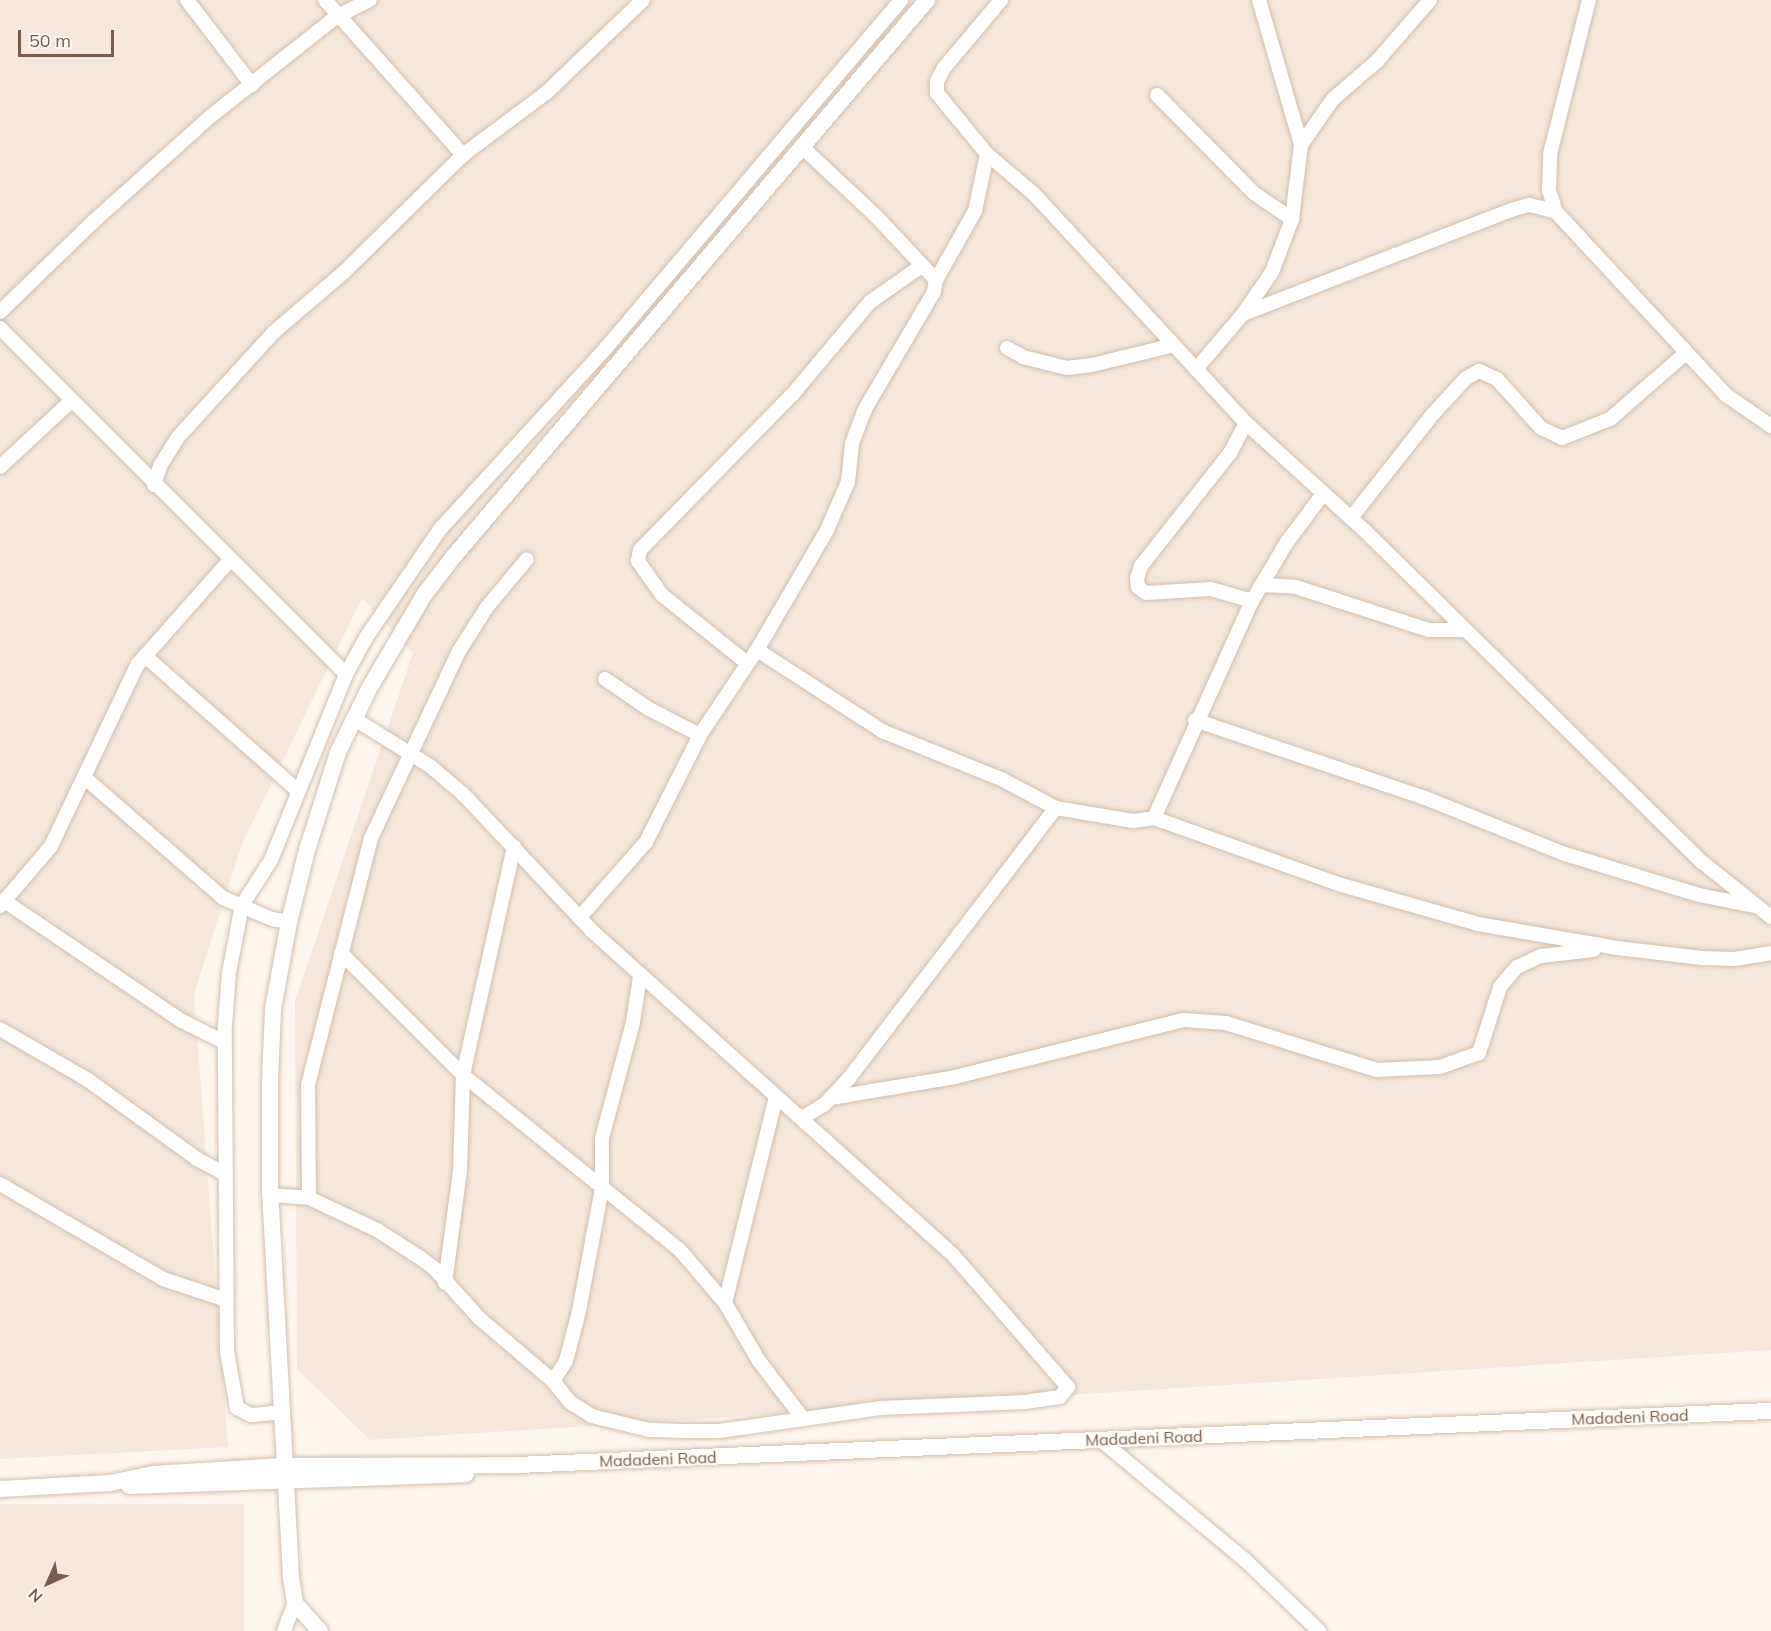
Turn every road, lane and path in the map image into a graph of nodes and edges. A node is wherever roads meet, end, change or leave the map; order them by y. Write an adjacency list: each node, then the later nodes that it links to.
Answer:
1 (187, 0): 14 (street)
2 (324, 0): 11 (street)
3 (370, 0): 11 (street)
4 (643, 0): 19 (street)
5 (901, 0): 12 (street)
6 (927, 0): 13 (street)
7 (1001, 0): 18 (street)
8 (1259, 0): 16 (street)
9 (1430, 0): 16 (street)
10 (1589, 0): 20 (street)
11 (336, 17): 14 (street); 19 (street)
12 (849, 61): 13 (street); 46 (street)
13 (862, 75): 17 (street)
14 (252, 85): 24 (street)
15 (1157, 95): 21 (street)
16 (1301, 145): 21 (street)
17 (801, 146): 22 (street); 48 (street)
18 (987, 153): 23 (street); 27 (street)
19 (463, 155): 35 (street)
20 (1556, 212): 25 (street); 29 (street)
21 (1292, 219): 25 (street)
22 (920, 267): 23 (street); 45 (street)
23 (936, 280): 43 (street)
24 (0, 312)
25 (1243, 314): 30 (street)
26 (0, 328): 31 (street)
27 (1174, 345): 28 (street); 30 (street)
28 (1007, 348)
29 (1686, 353): 33 (street); 37 (street)
30 (1196, 369): 32 (street)
31 (72, 400): 34 (street); 35 (street)
32 (1246, 423): 36 (street); 41 (street)
33 (1771, 426)
34 (0, 467)
35 (154, 485): 39 (street)
36 (1323, 494): 37 (street); 40 (street)
37 (1351, 518): 42 (street)
38 (527, 559): 51 (street)
39 (230, 560): 44 (street); 46 (street)
40 (1261, 585): 41 (street); 42 (street)
41 (1252, 601): 49 (street)
42 (1465, 630): 59 (street)
43 (757, 650): 45 (street); 54 (street)
44 (144, 656): 52 (street); 53 (street)
45 (747, 663): 50 (street)
46 (346, 674): 53 (street)
47 (605, 679): 50 (street)
48 (353, 718): 51 (street); 62 (street)
49 (1195, 720): 55 (street); 59 (street)
50 (700, 735): 60 (street)
51 (409, 752): 56 (street); 64 (street)
52 (84, 777): 57 (street); 58 (street)
53 (298, 791): 58 (street)
54 (1056, 808): 55 (street); 71 (street)
55 (1154, 818): 63 (street)
56 (514, 847): 60 (street); 69 (street)
57 (2, 903): 68 (street)
58 (242, 906): 62 (street); 68 (street)
59 (1756, 906): 61 (street)
60 (580, 917): 66 (street)
61 (1771, 917)
62 (289, 922): 76 (street)
63 (1617, 948): 65 (street); 71 (street)
64 (341, 953): 69 (street); 77 (street)
65 (1771, 953)
66 (640, 976): 70 (street); 75 (street)
67 (0, 1029): 73 (street)
68 (225, 1042): 73 (street)
69 (463, 1075): 75 (street); 78 (street)
70 (776, 1097): 72 (street); 80 (street)
71 (830, 1098): 72 (street)
72 (802, 1118): 84 (street)
73 (225, 1174): 79 (street)
74 (0, 1184): 79 (street)
75 (602, 1188): 80 (street); 81 (street)
76 (270, 1195): 77 (street); 83 (street)
77 (309, 1198): 78 (street)
78 (445, 1282): 81 (street)
79 (223, 1299): 83 (street)
80 (726, 1303): 84 (street)
81 (553, 1381): 84 (street)
82 (1771, 1411): 85 (street, Madadeni Road)
83 (282, 1412): 86 (street)
84 (801, 1416)
85 (1101, 1440): 86 (street, Madadeni Road); 91 (street)
86 (283, 1474): 87 (street, Madadeni Road); 88 (street)
87 (0, 1489)
88 (295, 1603): 89 (street); 90 (street)
89 (284, 1631)
90 (320, 1631)
91 (1319, 1631)

